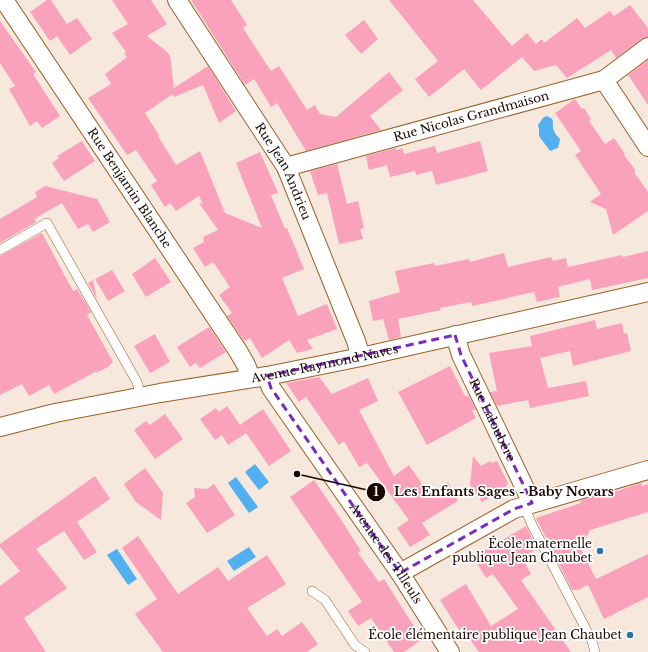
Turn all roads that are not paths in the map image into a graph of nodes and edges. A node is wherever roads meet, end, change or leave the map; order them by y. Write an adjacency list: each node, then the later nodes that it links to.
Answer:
1 (4, 0): 11 (street, Rue Benjamin Blanche)
2 (177, 0): 6 (street, Rue Jean Andrieu)
3 (648, 47): 4 (street, Rue Nicolas Grandmaison)
4 (604, 80): 5 (street); 6 (street, Rue Nicolas Grandmaison)
5 (648, 147)
6 (286, 166): 10 (street, Rue Jean Andrieu)
7 (0, 250): 12 (lane)
8 (648, 292): 9 (street, Avenue Raymond Naves)
9 (455, 335): 10 (street, Avenue Raymond Naves); 15 (street, Rue Laloubère)
10 (361, 357): 11 (street, Avenue Raymond Naves)
11 (259, 377): 12 (street, Avenue Raymond Naves); 16 (street, Avenue des Tilleuls)
12 (141, 397): 13 (street, Avenue Raymond Naves)
13 (0, 427)
14 (648, 470): 15 (street)
15 (528, 504): 16 (street); 20 (lane)
16 (400, 573): 19 (street, Avenue des Tilleuls)
17 (312, 591): 18 (lane)
18 (366, 652)
19 (450, 652)
20 (595, 652)

